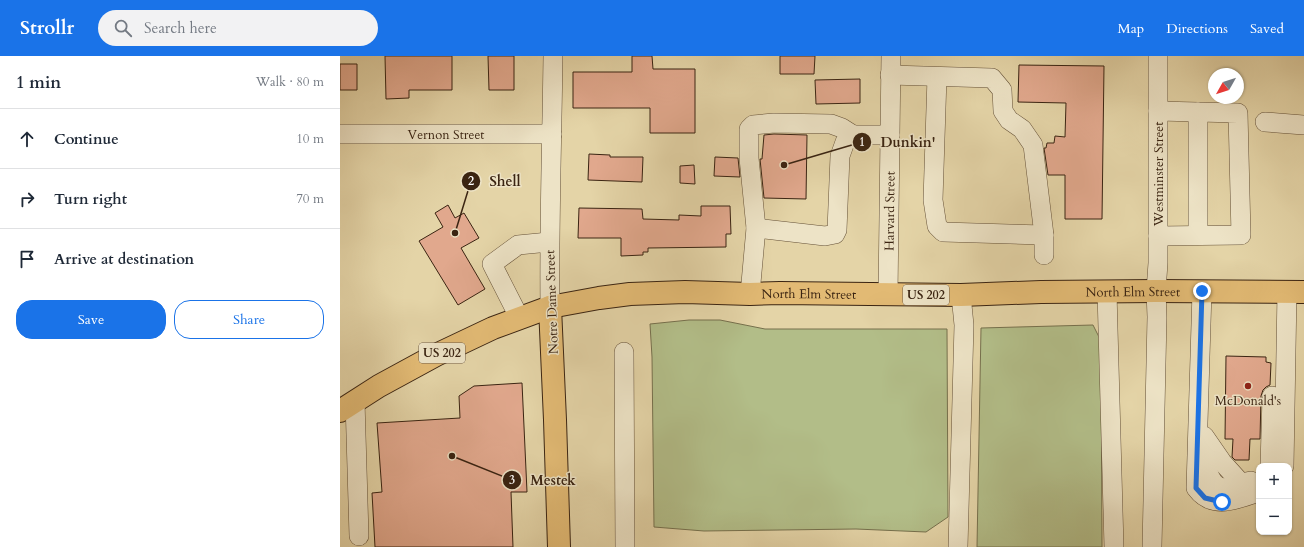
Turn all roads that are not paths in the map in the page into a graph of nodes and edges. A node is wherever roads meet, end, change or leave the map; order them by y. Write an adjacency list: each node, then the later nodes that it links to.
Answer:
1 (553, 56): 11 (street, Notre Dame Street)
2 (891, 56): 4 (street, Harvard Street)
3 (1158, 56): 6 (street, Westminster Street)
4 (890, 75): 5 (street); 13 (street, Harvard Street)
5 (937, 77): 15 (street); 15 (street)
6 (1158, 111): 7 (street); 17 (street, Westminster Street)
7 (1198, 112): 16 (street); 16 (street)
8 (1265, 122): 9 (street)
9 (1304, 125)
10 (340, 134): 11 (street, Vernon Street)
11 (552, 134): 18 (street, Notre Dame Street)
12 (853, 135): 13 (street); 14 (street); 14 (street)
13 (890, 135): 25 (street, Harvard Street)
14 (756, 228): 24 (street)
15 (1044, 235): 19 (street)
16 (1198, 235): 17 (street)
17 (1158, 236): 20 (street, Westminster Street)
18 (549, 242): 27 (street, Notre Dame Street); 28 (street)
19 (1044, 255)
20 (1156, 291): 21 (main road, North Elm Street / US 202); 22 (main road, North Elm Street / US 202); 42 (street, Westminster Street)
21 (1202, 291): 23 (main road, North Elm Street / US 202); 31 (street)
22 (1107, 292): 26 (main road, North Elm Street / US 202); 41 (street)
23 (1296, 292): 29 (street)
24 (750, 294): 25 (main road, North Elm Street / US 202); 27 (main road, North Elm Street / US 202)
25 (888, 295): 26 (main road, North Elm Street / US 202)
26 (961, 295): 40 (street)
27 (550, 307): 28 (main road, North Elm Street / US 202); 38 (main road, Notre Dame Street)
28 (519, 317): 32 (main road, North Elm Street / US 202)
29 (1287, 332): 33 (street); 34 (street)
30 (624, 352): 39 (street)
31 (1199, 404): 35 (street); 36 (street)
32 (348, 406): 37 (street)
33 (1270, 463)
34 (1284, 463)
35 (1256, 480)
36 (1256, 493)
37 (359, 536)
38 (559, 547)
39 (625, 547)
40 (958, 547)
41 (1114, 547)
42 (1152, 547)

